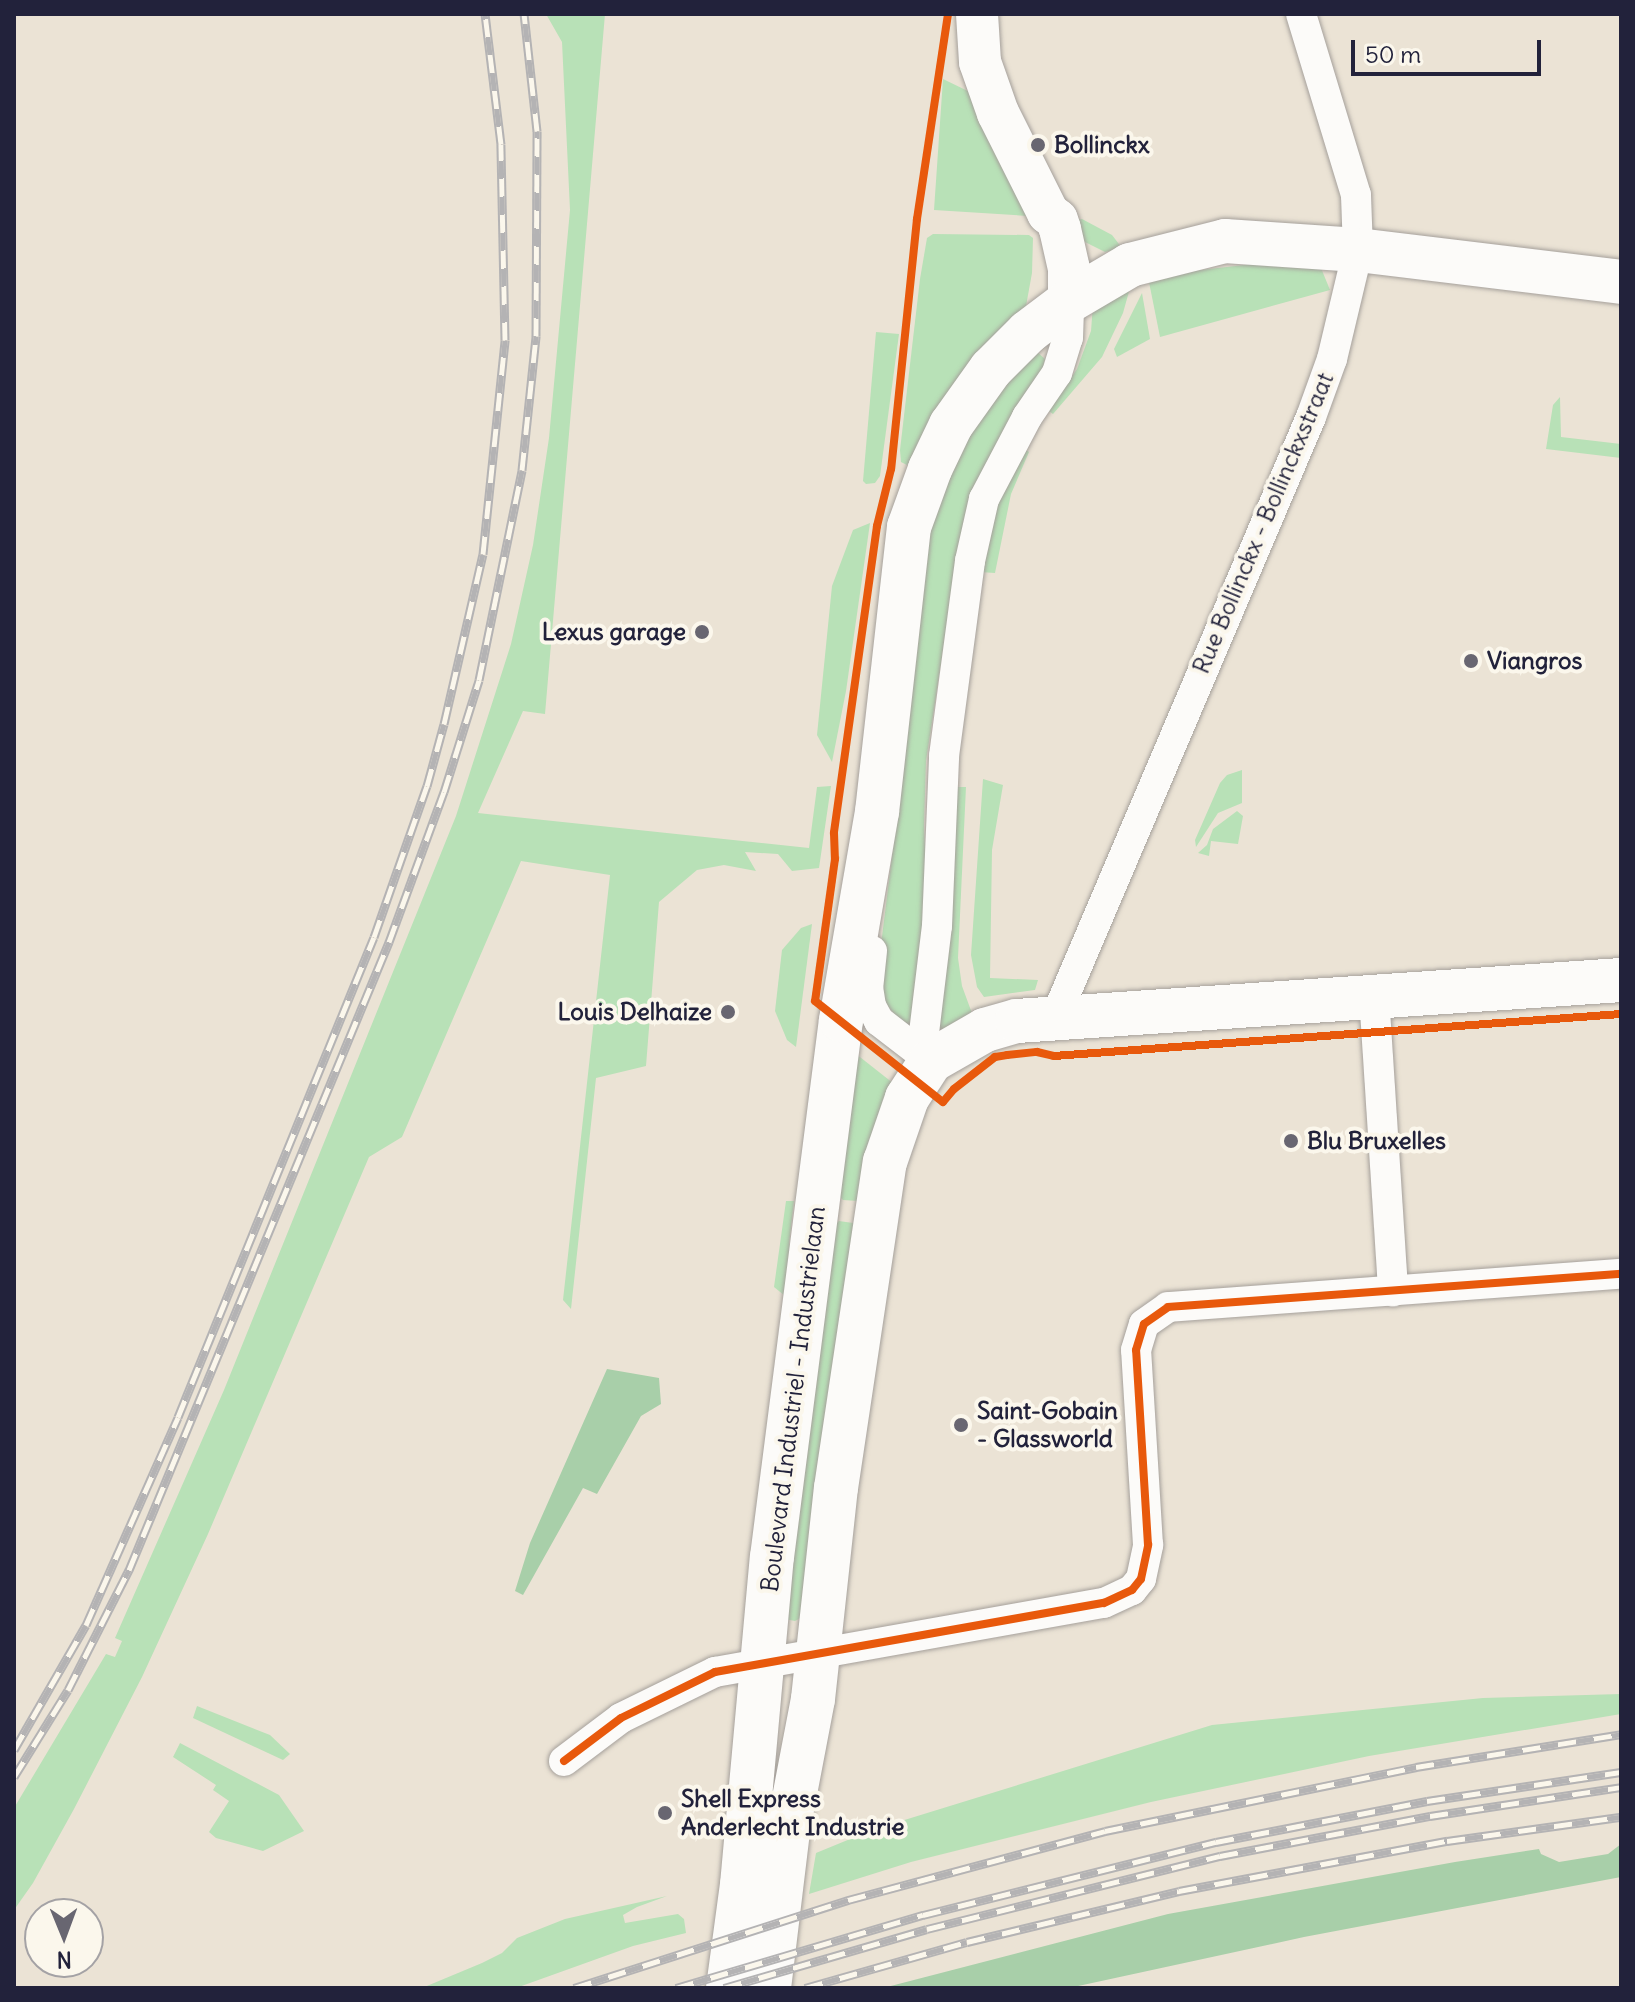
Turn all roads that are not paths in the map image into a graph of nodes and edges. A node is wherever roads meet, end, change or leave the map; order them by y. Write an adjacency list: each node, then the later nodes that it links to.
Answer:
1 (977, 14): 3 (street)
2 (1301, 14): 4 (street, Rue Bollinckx - Bollinckxstraat)
3 (1056, 228): 5 (street); 7 (street); 8 (street)
4 (1358, 250): 5 (highway, Boulevard Industriel - Industrielaan); 6 (highway, Boulevard Industriel - Industrielaan); 12 (street, Rue Bollinckx - Bollinckxstraat)
5 (1130, 265): 7 (highway, Boulevard Industriel - Industrielaan)
6 (1621, 282)
7 (1069, 301): 8 (highway, Boulevard Industriel - Industrielaan); 13 (street)
8 (1028, 332): 9 (highway, Boulevard Industriel - Industrielaan)
9 (877, 812): 13 (street, Boulevard Industriel - Industrielaan); 17 (highway, Boulevard Industriel - Industrielaan)
10 (1621, 980): 11 (highway)
11 (1374, 995): 12 (highway); 15 (street)
12 (1056, 1016): 13 (highway)
13 (931, 1061): 16 (highway)
14 (1621, 1274): 15 (street)
15 (1393, 1291): 16 (street)
16 (819, 1655): 17 (street); 20 (highway)
17 (763, 1664): 18 (street); 19 (highway, Boulevard Industriel - Industrielaan)
18 (564, 1761)
19 (728, 1988)
20 (769, 1988)

